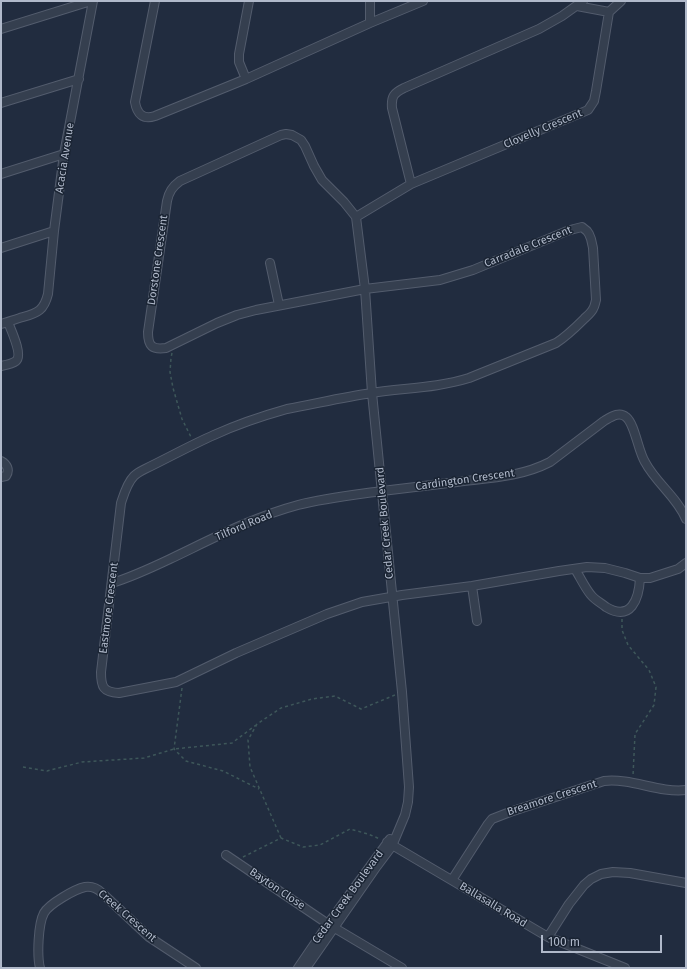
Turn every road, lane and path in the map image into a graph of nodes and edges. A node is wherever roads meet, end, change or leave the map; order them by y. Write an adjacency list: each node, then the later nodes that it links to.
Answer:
1 (92, 1): 10 (street); 11 (street, Acacia Avenue)
2 (155, 1): 12 (street)
3 (249, 1): 12 (street)
4 (370, 1): 9 (street)
5 (424, 1): 9 (street)
6 (621, 1): 8 (street)
7 (580, 3): 8 (street); 16 (street)
8 (609, 12): 16 (street, Clovelly Crescent)
9 (370, 23): 12 (street)
10 (1, 29)
11 (78, 79): 13 (street); 14 (street, Acacia Avenue)
12 (246, 79)
13 (1, 103)
14 (64, 154): 15 (street); 18 (street, Acacia Avenue)
15 (1, 174)
16 (411, 184): 17 (street, Clovelly Crescent)
17 (356, 217): 21 (street, Cedar Creek Boulevard); 24 (street, Dorstone Crescent)
18 (54, 231): 19 (street); 23 (street, Acacia Avenue)
19 (1, 248)
20 (270, 263): 22 (street)
21 (365, 289): 22 (street, Dorstone Crescent); 26 (street, Cedar Creek Boulevard); 26 (street, Carradale Crescent)
22 (279, 305): 24 (street, Dorstone Crescent)
23 (5, 323): 25 (street)
24 (175, 344): 27 (path)
25 (1, 366)
26 (372, 393): 27 (street, Eastmore Crescent); 30 (street, Cedar Creek Boulevard)
27 (194, 445): 35 (street, Eastmore Crescent)
28 (1, 461): 29 (street)
29 (1, 477)
30 (382, 491): 31 (street, Cardington Crescent); 35 (street, Tilford Road); 37 (street, Cedar Creek Boulevard)
31 (686, 519)
32 (686, 563): 34 (street)
33 (575, 569): 34 (street); 36 (street); 38 (street)
34 (640, 578): 38 (street)
35 (112, 583): 40 (street, Eastmore Crescent)
36 (472, 586): 37 (street); 39 (street)
37 (392, 597): 40 (street, Eastmore Crescent); 41 (street, Cedar Creek Boulevard)
38 (621, 612): 45 (path)
39 (477, 621)
40 (183, 679): 43 (path)
41 (402, 692): 42 (path); 49 (street, Cedar Creek Boulevard)
42 (257, 724): 43 (path); 46 (path)
43 (174, 749): 44 (path); 46 (path)
44 (23, 767)
45 (632, 784): 47 (street, Breamore Crescent); 52 (street, Breamore Crescent)
46 (259, 789): 48 (path)
47 (686, 790)
48 (281, 838): 49 (path); 51 (path)
49 (390, 844): 52 (street, Ballasalla Road); 54 (street, Cedar Creek Boulevard)
50 (226, 855): 51 (street, Bayton Close)
51 (235, 861): 54 (street, Bayton Close)
52 (452, 880): 55 (street, Ballasalla Road)
53 (686, 883): 55 (street)
54 (331, 925): 58 (street, Cedar Creek Boulevard); 59 (street, Cedar Creek Boulevard); 60 (street, Bayton Close)
55 (548, 937): 61 (street, Ballasalla Road)
56 (40, 968): 57 (street, Creek Crescent)
57 (196, 968)
58 (298, 968)
59 (306, 968)
60 (402, 968)
61 (625, 968)

